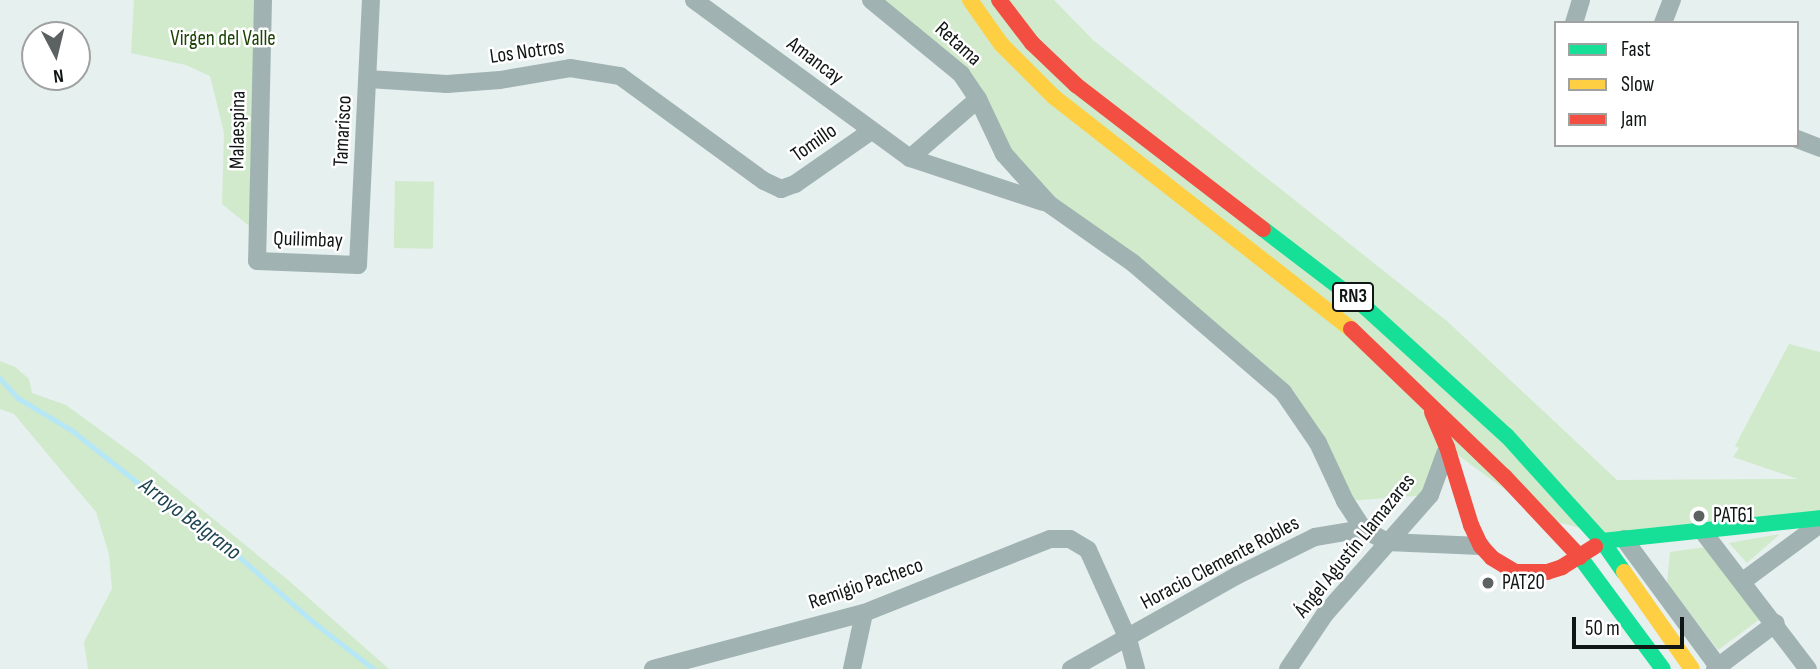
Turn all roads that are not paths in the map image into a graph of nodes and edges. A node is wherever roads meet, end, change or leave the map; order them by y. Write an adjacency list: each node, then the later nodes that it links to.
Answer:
1 (264, 0): 19 (street, Malaespina)
2 (371, 0): 11 (street, Tamarisco)
3 (694, 0): 13 (street, Amancay)
4 (871, 0): 12 (street, Retama)
5 (970, 0): 21 (main road, RN3)
6 (999, 0): 28 (main road, RN3)
7 (1581, 0): 9 (street)
8 (1671, 0): 10 (street)
9 (1575, 21)
10 (1664, 21)
11 (368, 79): 17 (street, Los Notros); 20 (street, Tamarisco)
12 (978, 99): 16 (street); 18 (street, Retama)
13 (871, 131): 16 (street, Amancay); 17 (street, Tomillo)
14 (1799, 140): 15 (street)
15 (1820, 148)
16 (910, 158): 18 (street, Amancay)
17 (781, 189)
18 (1049, 204): 25 (street)
19 (257, 261): 20 (street, Quilimbay)
20 (358, 265)
21 (1420, 393): 22 (main road); 31 (main road, RN3)
22 (1447, 447): 29 (street, Ángel Agustín Llamazares); 30 (main road)
23 (1820, 518): 26 (main road)
24 (1820, 524): 32 (street)
25 (1363, 529): 29 (street); 35 (street, Horacio Clemente Robles)
26 (1704, 533): 27 (main road); 32 (street)
27 (1624, 539): 28 (main road); 37 (street)
28 (1602, 541): 31 (main road); 43 (main road, RN3)
29 (1387, 542): 30 (street); 41 (street, Ángel Agustín Llamazares)
30 (1481, 546): 31 (main road)
31 (1580, 557): 42 (main road, RN3)
32 (1743, 581): 34 (street)
33 (864, 612): 35 (street, Remigio Pacheco); 38 (street, Remigio Pacheco); 39 (street)
34 (1776, 624): 37 (street); 44 (street)
35 (1128, 639): 36 (street, Horacio Clemente Robles); 40 (street)
36 (1080, 667)
37 (1717, 668)
38 (653, 669)
39 (852, 669)
40 (1136, 669)
41 (1288, 669)
42 (1663, 669)
43 (1692, 669)
44 (1808, 669)

